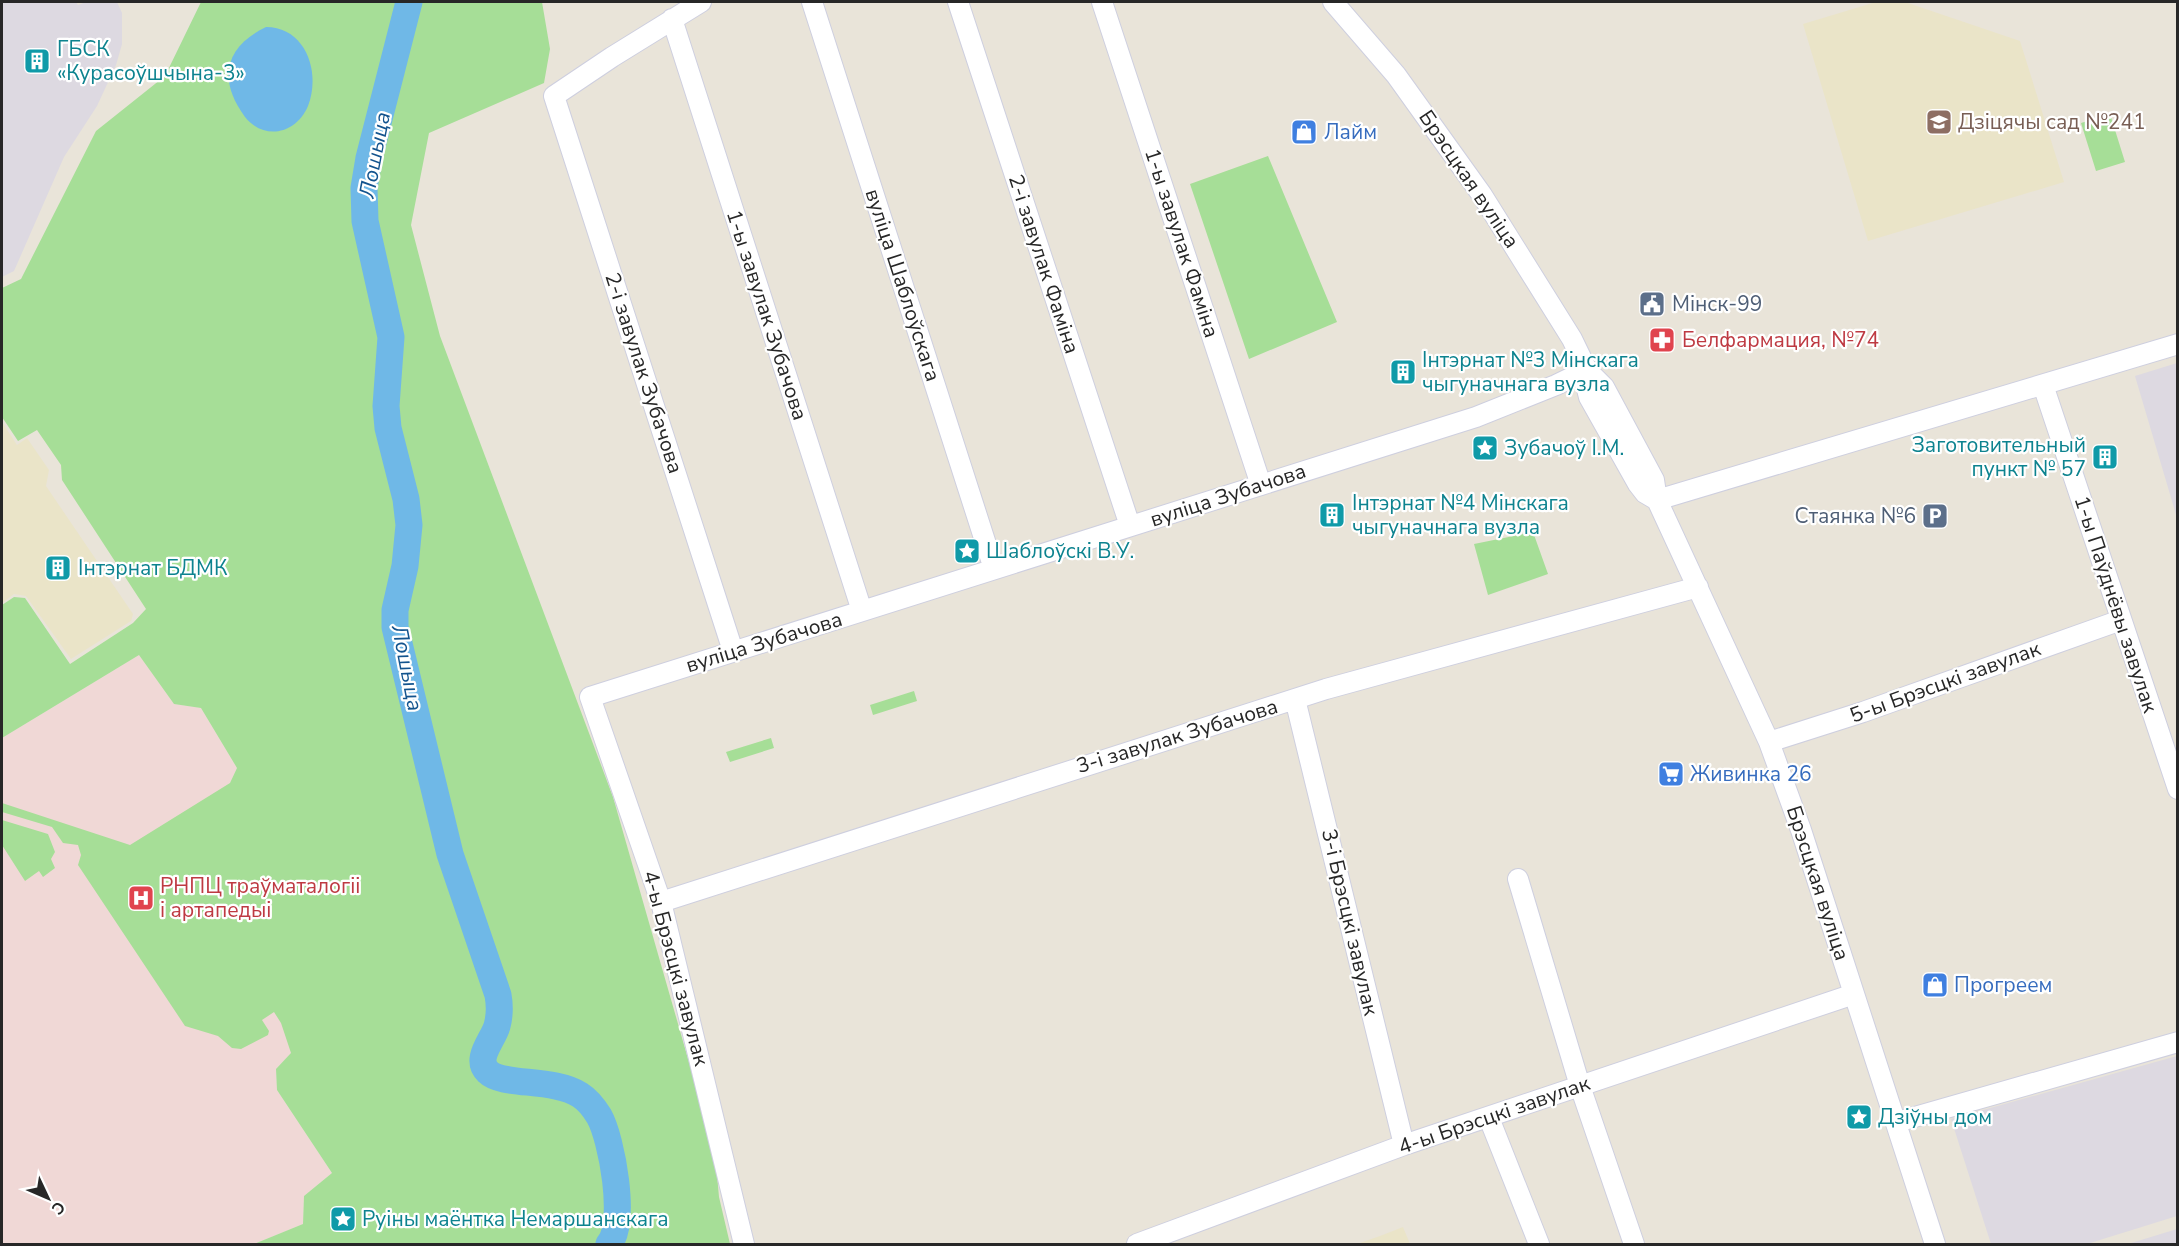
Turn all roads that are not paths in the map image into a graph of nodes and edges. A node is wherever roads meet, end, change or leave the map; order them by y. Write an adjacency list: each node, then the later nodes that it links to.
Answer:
1 (701, 2): 6 (street)
2 (812, 2): 13 (street, вуліца Шаблоўскага)
3 (958, 2): 12 (street, 2-і завулак Фаміна)
4 (1102, 2): 10 (street, 1-ы завулак Фаміна)
5 (1333, 2): 8 (street, Брэсцкая вуліца)
6 (672, 19): 15 (street, 1-ы завулак Зубачова); 17 (street, 2-і завулак Зубачова)
7 (2178, 344): 9 (street)
8 (1587, 370): 10 (street, вуліца Зубачова); 11 (street, Брэсцкая вуліца)
9 (2043, 385): 11 (street); 16 (street, 1-ы Паўднёвы завулак)
10 (1262, 485): 12 (street, вуліца Зубачова)
11 (1657, 501): 14 (street, Брэсцкая вуліца)
12 (1130, 526): 13 (street, вуліца Зубачова)
13 (993, 569): 15 (street, вуліца Зубачова)
14 (1698, 587): 19 (street, 3-і завулак Зубачова); 20 (street, Брэсцкая вуліца)
15 (862, 611): 17 (street, вуліца Зубачова)
16 (2121, 620): 20 (street, 5-ы Брэсцкі завулак); 21 (street, 1-ы Паўднёвы завулак)
17 (733, 651): 18 (street, вуліца Зубачова)
18 (590, 697): 23 (street, 4-ы Брэсцкі завулак)
19 (1295, 699): 23 (street, 3-і завулак Зубачова); 29 (street, 3-і Брэсцкі завулак)
20 (1769, 742): 24 (street, Брэсцкая вуліца)
21 (2178, 789)
22 (1518, 879): 26 (street)
23 (661, 902): 30 (street, 4-ы Брэсцкі завулак)
24 (1854, 994): 26 (street, 4-ы Брэсцкі завулак); 28 (street, Брэсцкая вуліца)
25 (2178, 1042): 28 (street)
26 (1580, 1086): 27 (street, 4-ы Брэсцкі завулак); 33 (street)
27 (1489, 1118): 29 (street, 4-ы Брэсцкі завулак); 32 (street)
28 (1897, 1122): 34 (street, Брэсцкая вуліца)
29 (1404, 1145): 31 (street, 4-ы Брэсцкі завулак)
30 (744, 1245)
31 (1137, 1245)
32 (1539, 1245)
33 (1634, 1245)
34 (1935, 1245)

